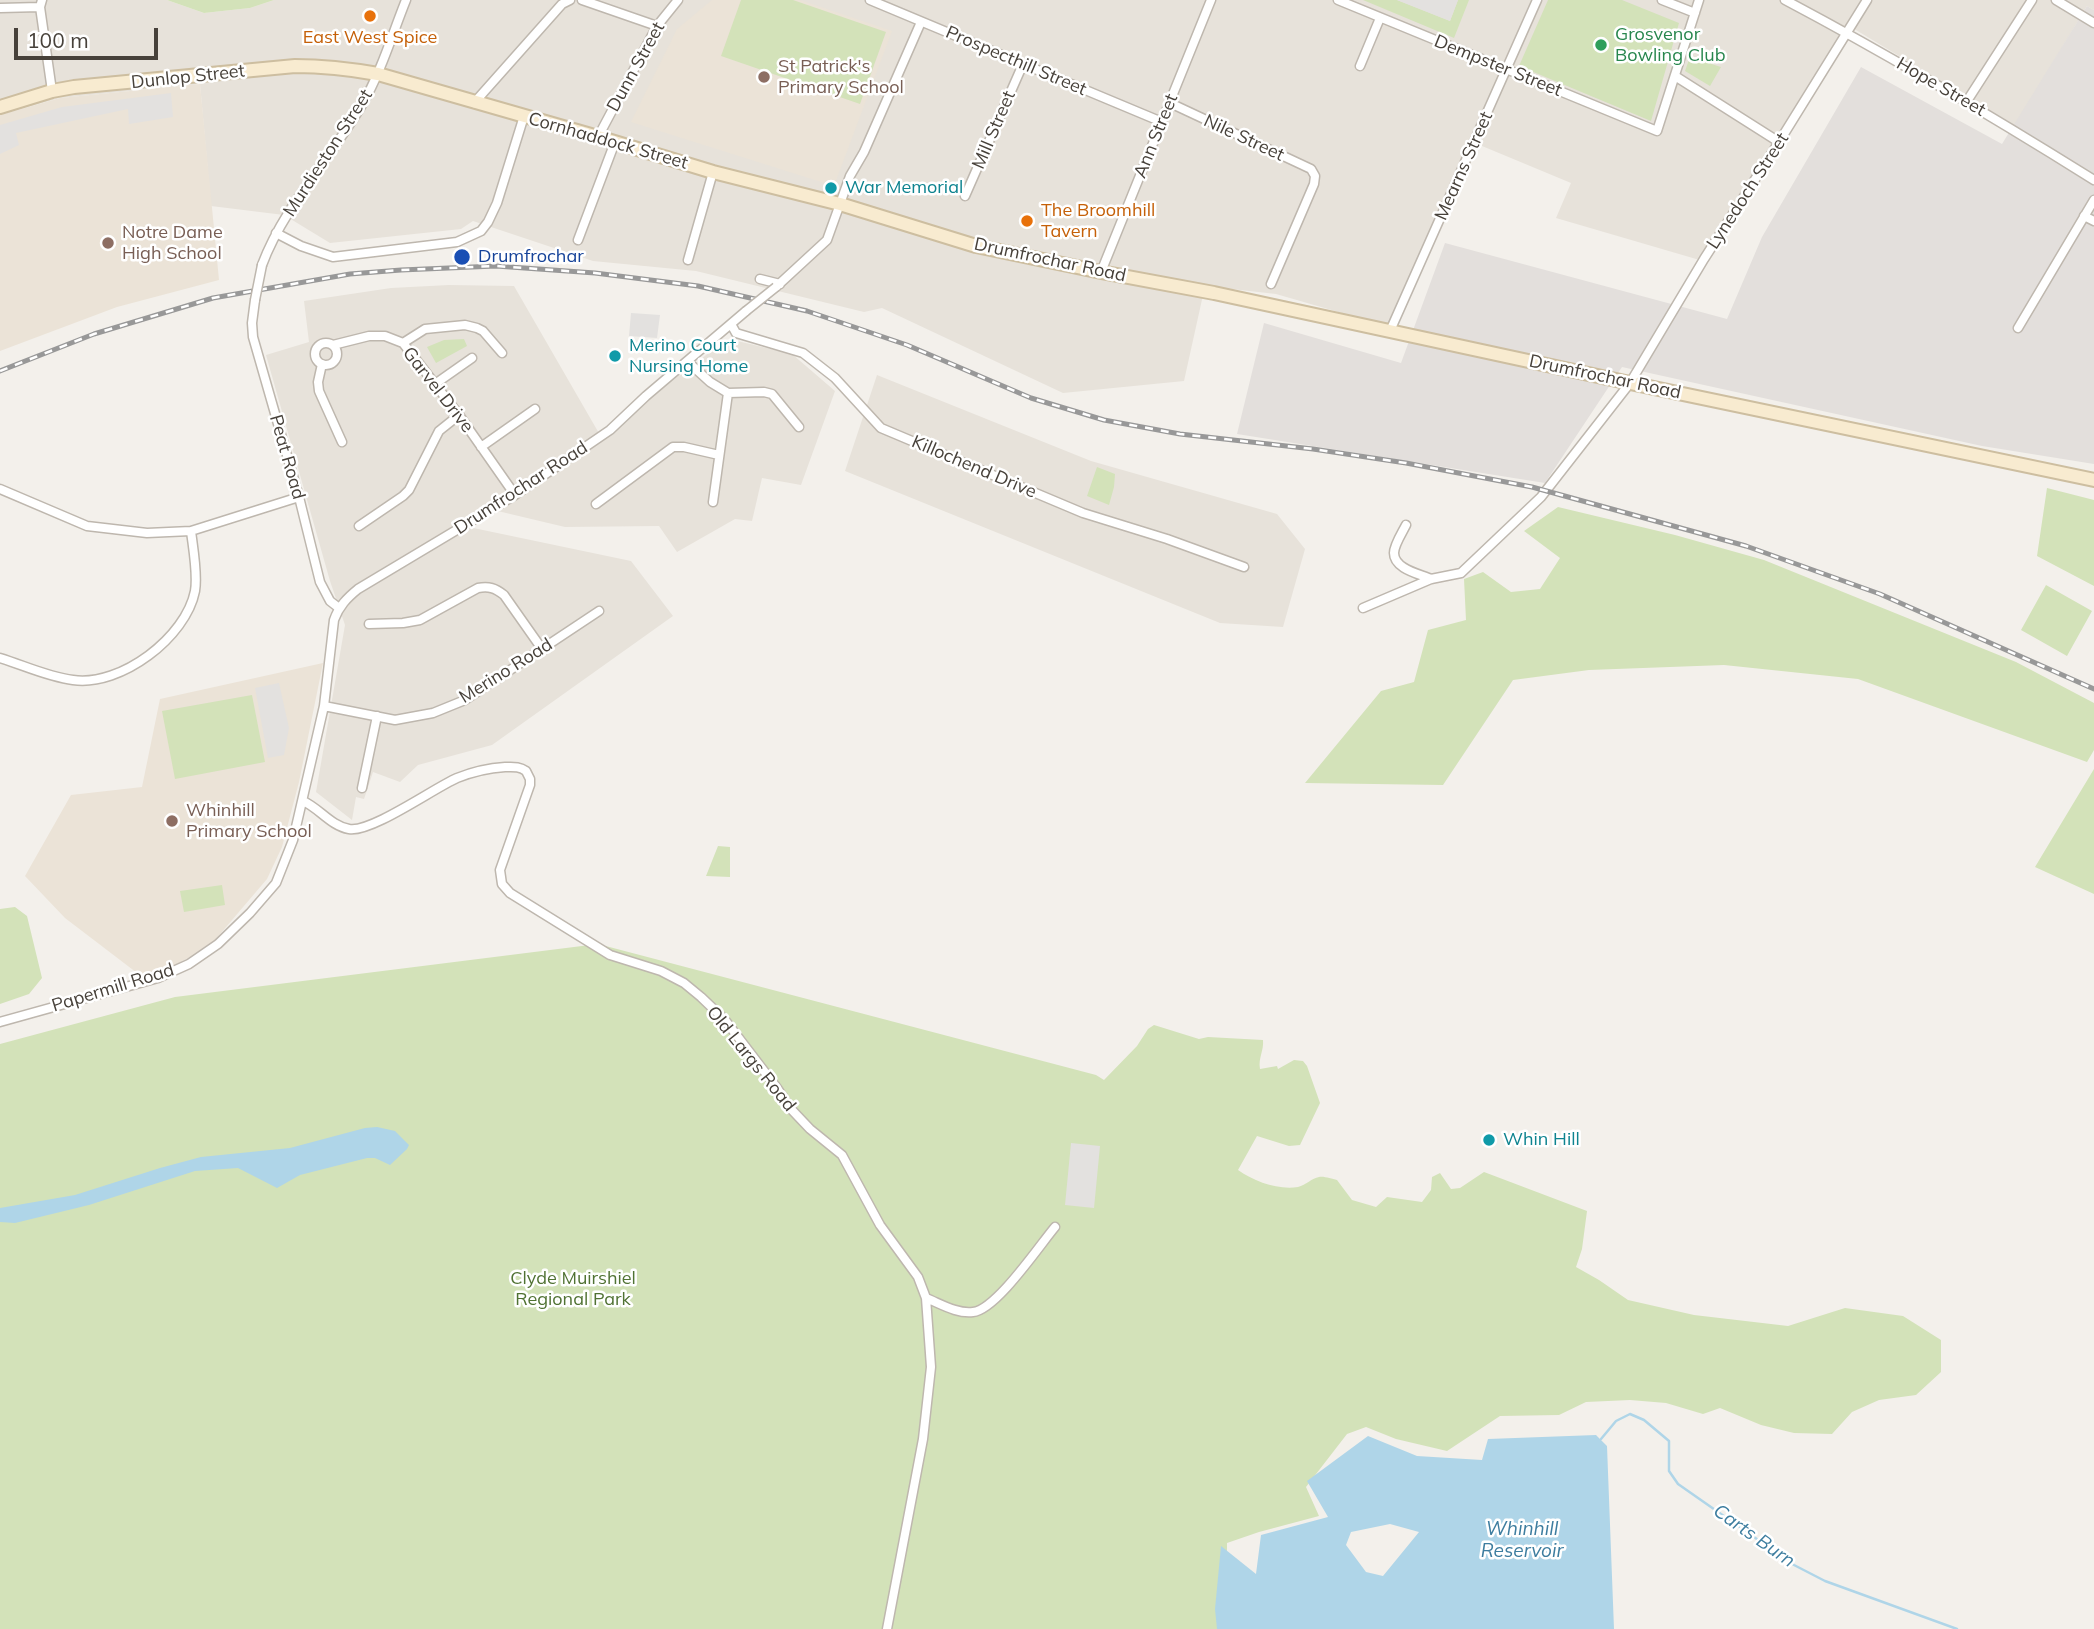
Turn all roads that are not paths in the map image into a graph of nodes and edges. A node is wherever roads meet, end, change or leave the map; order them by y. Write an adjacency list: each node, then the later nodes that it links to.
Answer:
1 (406, 0): 26 (street, Murdieston Street)
2 (570, 0): 30 (street)
3 (582, 0): 21 (street)
4 (678, 0): 21 (street, Dunn Street)
5 (870, 0): 19 (street, Prospecthill Street)
6 (1210, 0): 31 (street, Ann Street)
7 (1338, 0): 18 (street, Dempster Street)
8 (1537, 0): 25 (street, Mearns Street)
9 (1662, 0): 17 (street)
10 (1699, 0): 17 (street)
11 (1786, 0): 22 (street, Hope Street)
12 (1867, 0): 22 (street, Lynedoch Street)
13 (2032, 0): 29 (street)
14 (2056, 0): 20 (street)
15 (41, 3): 16 (street); 28 (street)
16 (0, 8)
17 (1695, 13): 27 (street)
18 (1380, 18): 24 (street); 25 (street, Dempster Street)
19 (921, 22): 23 (street, Prospecthill Street); 42 (street)
20 (2094, 23)
21 (657, 26): 35 (street, Dunn Street)
22 (1847, 33): 29 (street, Hope Street); 37 (street, Lynedoch Street)
23 (1023, 64): 34 (street, Prospecthill Street); 40 (street, Mill Street)
24 (1360, 66)
25 (1507, 70): 27 (street, Dempster Street); 55 (street, Mearns Street)
26 (378, 74): 28 (main road, Dunlop Street); 30 (main road, Cornhaddock Street); 45 (street, Murdieston Street)
27 (1675, 76): 37 (street)
28 (52, 91): 32 (main road, Dunlop Street)
29 (1967, 101): 39 (street, Hope Street)
30 (474, 103): 33 (main road, Cornhaddock Street)
31 (1170, 103): 34 (street, Ann Street); 50 (street, Nile Street)
32 (0, 107)
33 (524, 116): 35 (main road, Cornhaddock Street); 45 (street)
34 (1162, 122): 48 (street, Ann Street)
35 (598, 137): 36 (main road, Cornhaddock Street)
36 (615, 142): 38 (main road, Cornhaddock Street); 46 (street)
37 (1779, 142): 62 (street, Lynedoch Street)
38 (713, 172): 42 (main road, Cornhaddock Street); 47 (street)
39 (2094, 180)
40 (965, 196)
41 (2094, 200): 43 (street)
42 (840, 204): 48 (main road, Drumfrochar Road); 51 (street, Drumfrochar Road)
43 (2084, 216): 44 (street); 54 (street)
44 (2094, 221)
45 (276, 233): 52 (street, Murdieston Street, bridge)
46 (578, 240)
47 (688, 260)
48 (1101, 272): 55 (main road, Drumfrochar Road)
49 (760, 279): 51 (street)
50 (1271, 284)
51 (778, 285): 53 (street, Drumfrochar Road, bridge)
52 (255, 300): 74 (street, Peat Road)
53 (731, 324): 60 (street, Drumfrochar Road); 80 (street, Killochend Drive)
54 (2018, 328)
55 (1390, 331): 62 (main road, Drumfrochar Road)
56 (403, 343): 57 (street, Garvel Drive); 58 (street); 63 (street, Garvel Drive)
57 (333, 345): 61 (street); 61 (street)
58 (502, 353)
59 (472, 358): 63 (street)
60 (688, 362): 64 (street); 73 (street, Drumfrochar Road)
61 (321, 364): 68 (street)
62 (1630, 383): 71 (main road, Drumfrochar Road); 81 (street, Lynedoch Street)
63 (435, 384): 66 (street, Garvel Drive)
64 (727, 393): 67 (street); 70 (street)
65 (536, 409): 69 (street)
66 (459, 415): 69 (street, Garvel Drive); 78 (street)
67 (799, 427)
68 (342, 442)
69 (481, 447): 73 (street, Garvel Drive)
70 (719, 456): 75 (street); 76 (street)
71 (2094, 480)
72 (0, 489): 79 (street)
73 (514, 495): 82 (street, Drumfrochar Road)
74 (299, 497): 79 (street); 82 (street, Peat Road)
75 (713, 502)
76 (596, 504)
77 (1406, 525): 81 (street)
78 (359, 526)
79 (191, 531): 87 (street)
80 (1244, 567)
81 (1432, 579): 83 (street, Lynedoch Street)
82 (339, 608): 88 (street)
83 (1363, 608)
84 (599, 611): 86 (street, Merino Road)
85 (369, 624): 86 (street)
86 (542, 649): 89 (street, Merino Road)
87 (0, 658)
88 (324, 706): 89 (street, Merino Road); 91 (street)
89 (377, 716): 90 (street)
90 (362, 788)
91 (303, 801): 92 (street, Papermill Road); 94 (street, Old Largs Road)
92 (0, 1022)
93 (1055, 1227): 94 (street)
94 (926, 1298): 95 (street, Old Largs Road)
95 (887, 1629)

